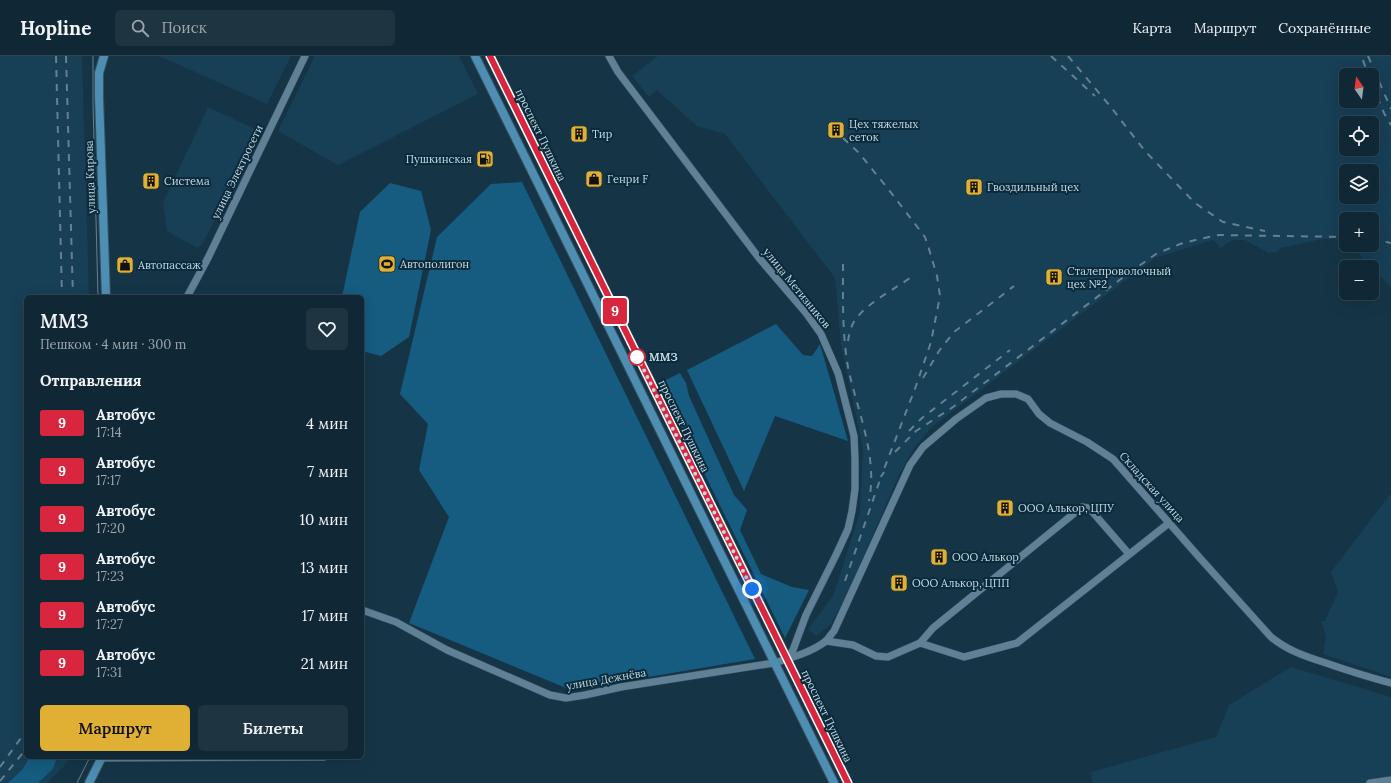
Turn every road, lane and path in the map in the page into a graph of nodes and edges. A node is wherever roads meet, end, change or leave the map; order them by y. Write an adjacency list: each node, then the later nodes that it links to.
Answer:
1 (104, 56): 8 (main road, улица Кирова)
2 (305, 56): 9 (street, улица Электросети)
3 (475, 56): 7 (main road)
4 (490, 56): 6 (main road, проспект Пушкина)
5 (609, 56): 15 (street, улица Метизников)
6 (547, 171): 7 (main road); 15 (main road, проспект Пушкина)
7 (534, 177): 16 (main road)
8 (106, 295)
9 (188, 295)
10 (1169, 523): 11 (street); 13 (street, Складская улица); 17 (street, Складская улица)
11 (1129, 554): 14 (street); 14 (street)
12 (364, 611): 16 (street, улица Дежнёва)
13 (826, 641): 14 (street); 15 (street, Складская улица)
14 (920, 643)
15 (787, 659): 16 (street, улица Дежнёва); 22 (main road, проспект Пушкина)
16 (774, 663): 21 (main road)
17 (1391, 683)
18 (101, 759): 20 (main road)
19 (1391, 780): 23 (street)
20 (89, 783)
21 (834, 783)
22 (848, 783)
23 (1370, 783)

